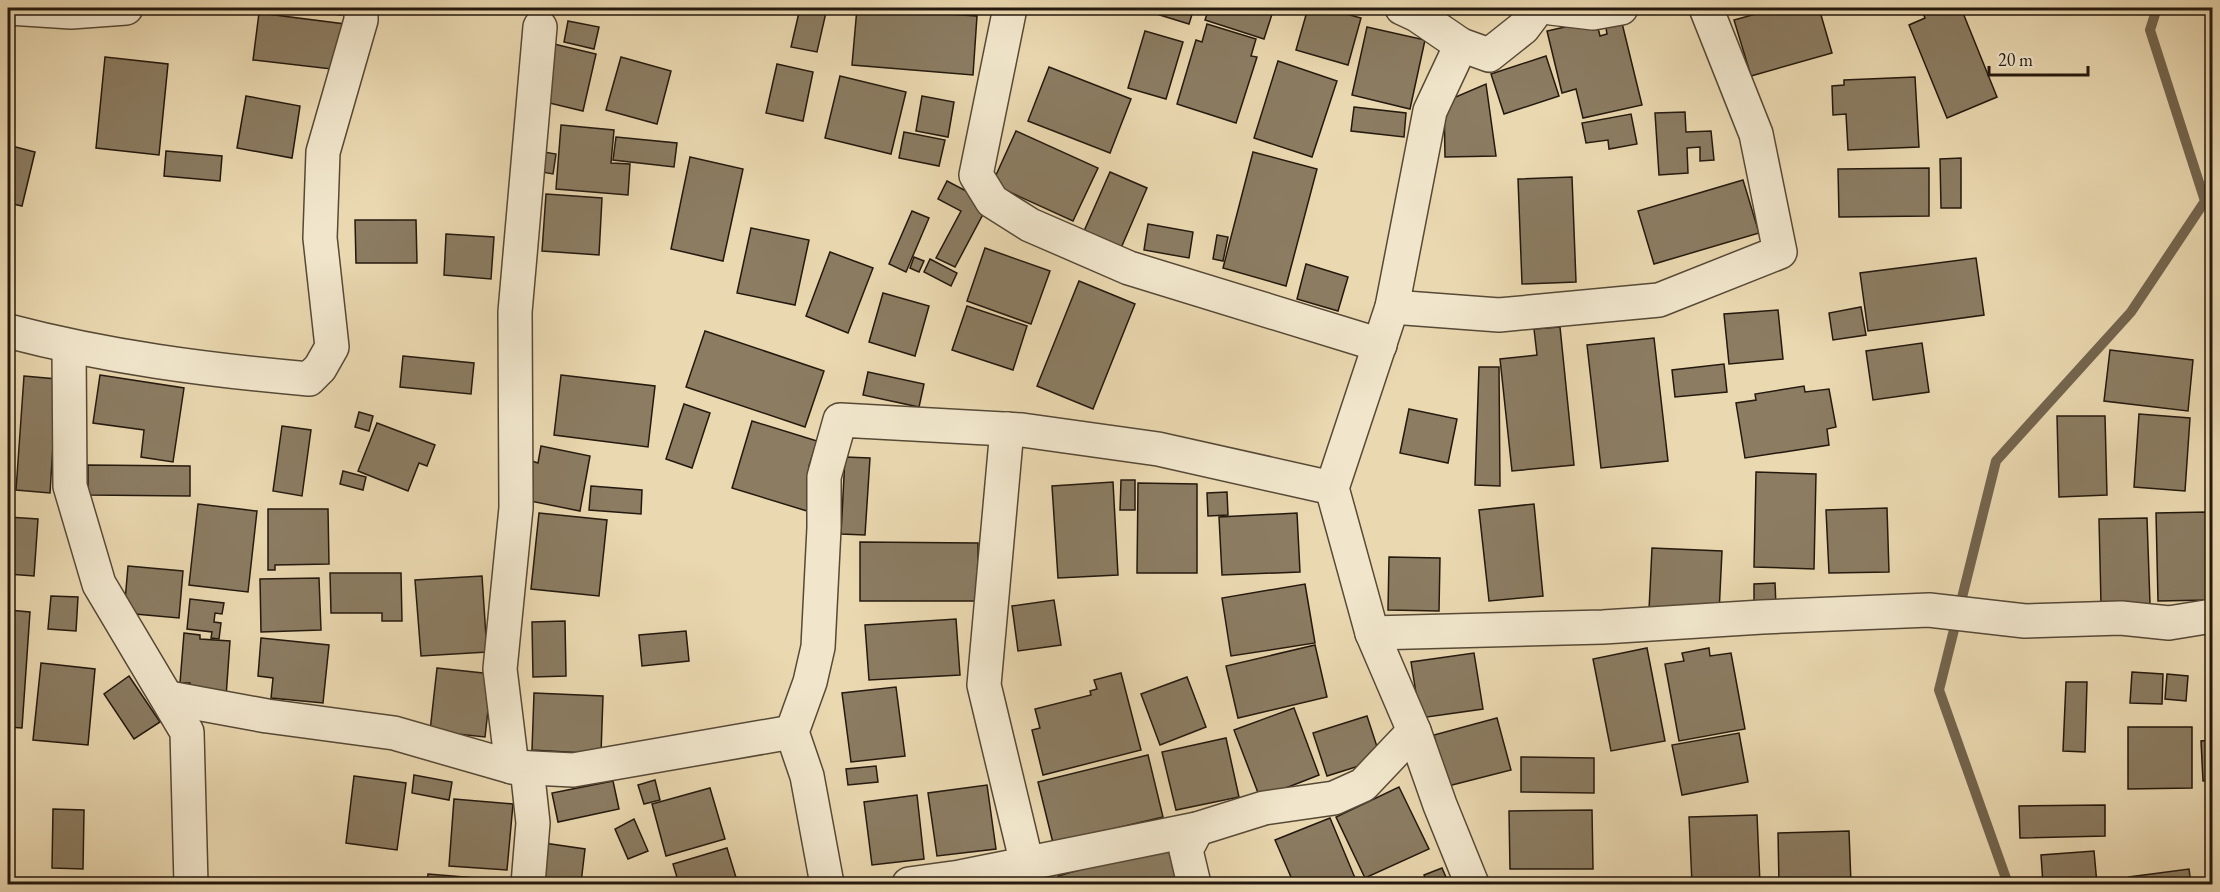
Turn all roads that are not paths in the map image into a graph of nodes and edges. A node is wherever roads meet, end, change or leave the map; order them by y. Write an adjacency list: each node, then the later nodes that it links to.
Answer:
1 (9, 8): 2 (street)
2 (126, 8)
3 (361, 8): 15 (street)
4 (1010, 8): 14 (street)
5 (1402, 8): 11 (street)
6 (1538, 8): 11 (street)
7 (1551, 8): 8 (street)
8 (1621, 8)
9 (1706, 8): 12 (street)
10 (540, 27): 23 (street)
11 (1461, 45): 12 (street)
12 (1392, 307): 14 (street)
13 (8, 330): 15 (street)
14 (1380, 345): 17 (street)
15 (69, 347): 20 (street)
16 (1007, 429): 17 (street); 22 (street); 25 (street)
17 (1332, 488): 19 (street)
18 (2212, 616): 19 (street)
19 (1372, 633): 21 (street)
20 (169, 698): 23 (street); 26 (street)
21 (1414, 731): 24 (street); 31 (street)
22 (792, 732): 23 (street); 28 (street)
23 (520, 767): 27 (street)
24 (1197, 830): 25 (street); 30 (street)
25 (1027, 864): 29 (street)
26 (191, 885)
27 (528, 885)
28 (827, 885)
29 (909, 885)
30 (1194, 885)
31 (1472, 885)

